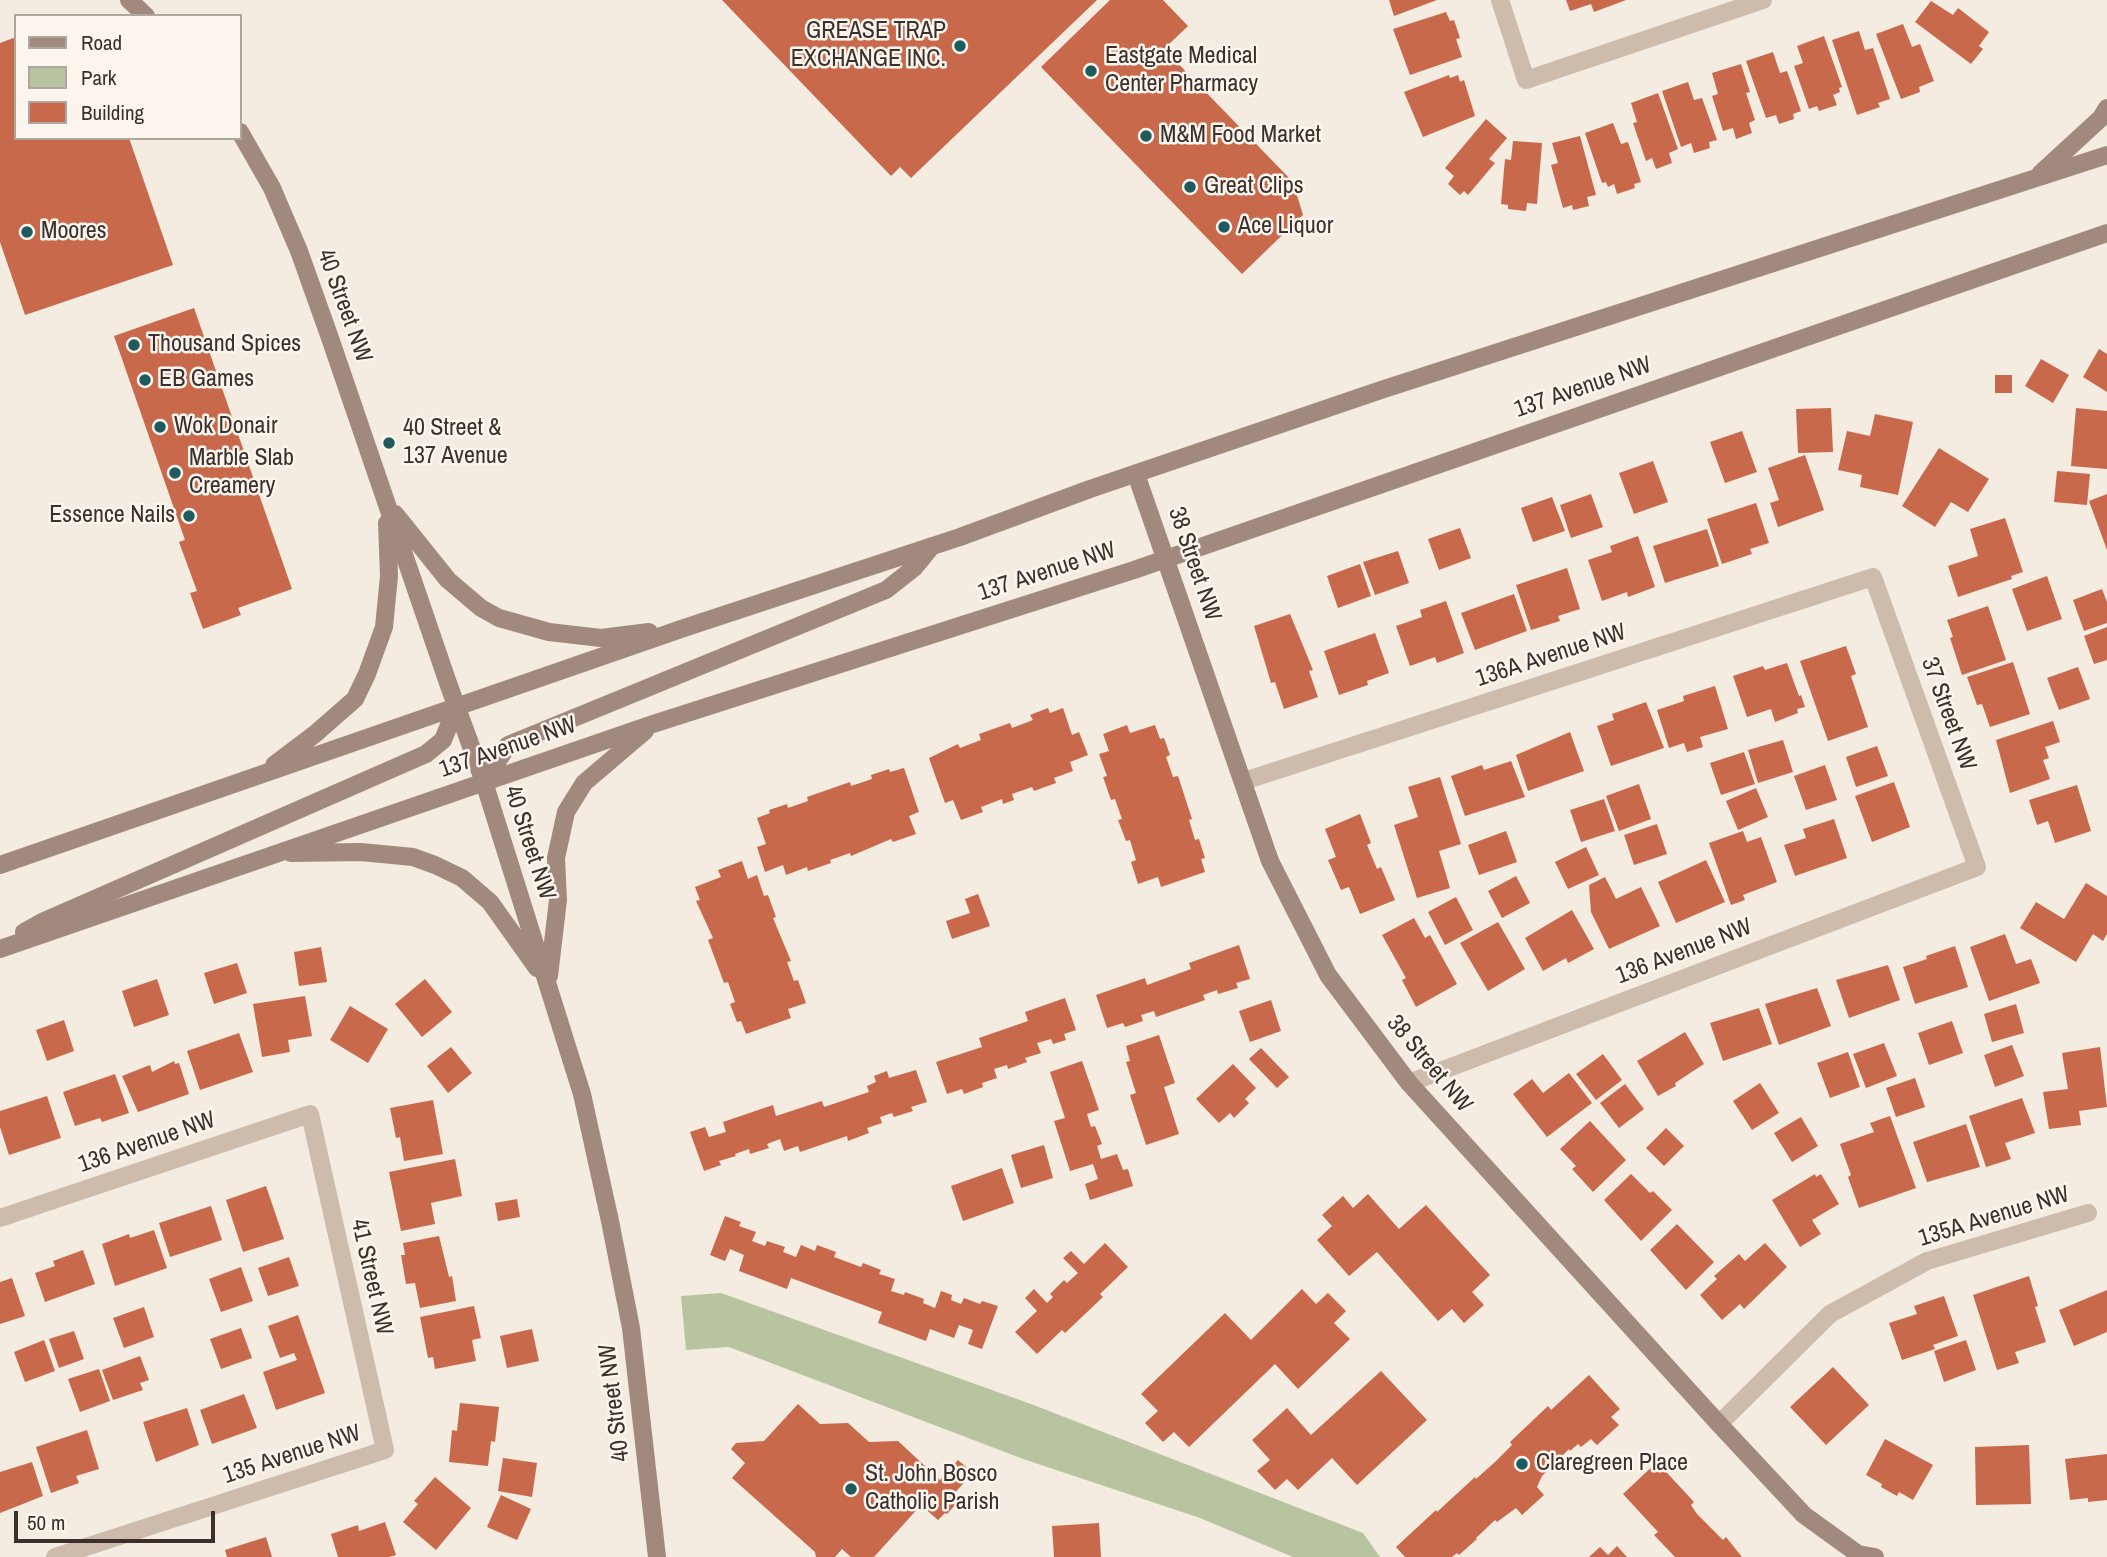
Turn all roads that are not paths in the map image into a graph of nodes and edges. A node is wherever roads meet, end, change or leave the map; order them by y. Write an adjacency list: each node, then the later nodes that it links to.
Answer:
1 (129, 0): 4 (main road)
2 (1500, 0): 3 (street)
3 (1763, 0)
4 (144, 14)
5 (2107, 108): 8 (main road)
6 (242, 136): 11 (main road, 40 Street NW)
7 (2107, 155): 8 (main road)
8 (2034, 179): 10 (main road)
9 (2107, 233): 13 (main road, 137 Avenue NW)
10 (1136, 474): 12 (main road); 13 (main road, 38 Street NW)
11 (386, 502): 15 (main road); 16 (main road, 40 Street NW); 18 (main road)
12 (932, 546): 15 (main road); 20 (main road)
13 (1166, 558): 17 (main road, 137 Avenue NW); 19 (main road, 38 Street NW)
14 (1872, 577): 19 (street, 136A Avenue NW); 23 (street, 37 Street NW)
15 (684, 628): 16 (main road)
16 (456, 708): 18 (main road); 20 (main road, 40 Street NW); 24 (main road)
17 (653, 724): 20 (main road, 137 Avenue NW); 25 (main road)
18 (261, 775): 22 (main road)
19 (1244, 781): 26 (main road, 38 Street NW)
20 (484, 782): 21 (main road, 137 Avenue NW); 25 (main road, 40 Street NW)
21 (280, 853): 24 (main road, 137 Avenue NW); 25 (main road)
22 (0, 865)
23 (1977, 867): 26 (street, 136 Avenue NW)
24 (0, 947)
25 (548, 983): 33 (main road, 40 Street NW)
26 (1409, 1083): 30 (main road, 38 Street NW)
27 (310, 1114): 29 (street, 136 Avenue NW); 31 (street, 41 Street NW)
28 (2088, 1213): 30 (street, 135A Avenue NW)
29 (0, 1218)
30 (1719, 1424): 34 (main road, 38 Street NW)
31 (385, 1450): 32 (street, 135 Avenue NW)
32 (55, 1557)
33 (657, 1557)
34 (1875, 1557)

